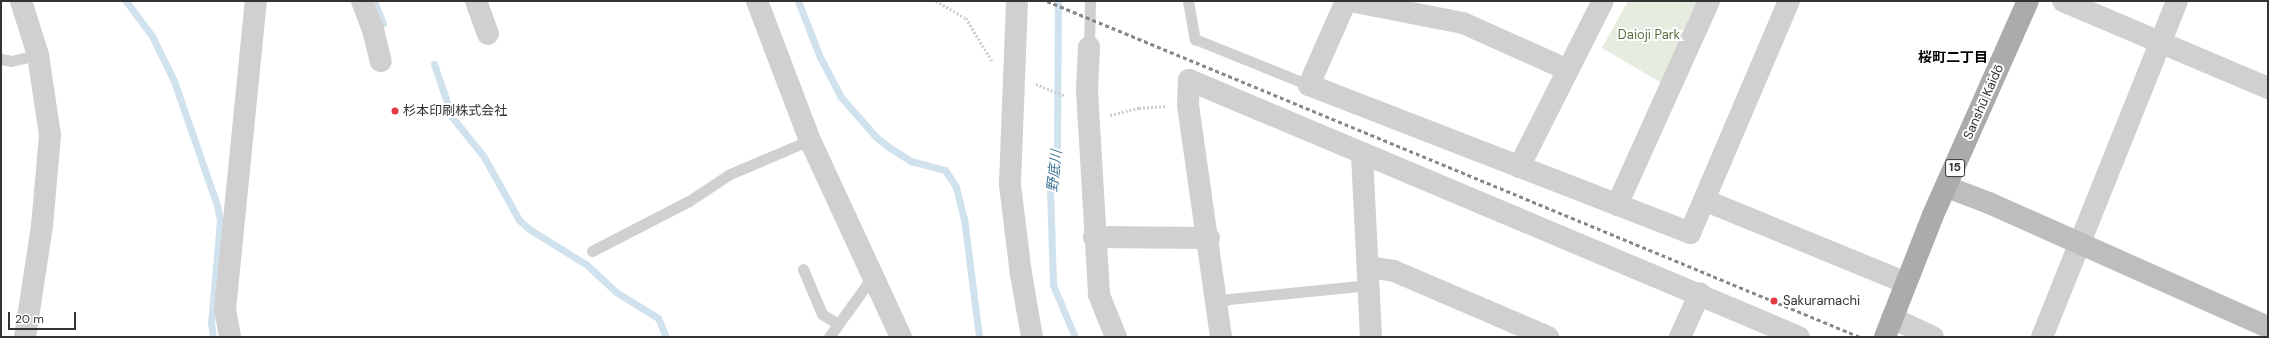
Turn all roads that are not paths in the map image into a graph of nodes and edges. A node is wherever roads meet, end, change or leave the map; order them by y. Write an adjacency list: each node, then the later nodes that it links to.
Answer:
1 (21, 1): 20 (street)
2 (256, 1): 46 (street)
3 (362, 1): 22 (street)
4 (476, 1): 17 (street)
5 (757, 1): 26 (street)
6 (1017, 1): 49 (street)
7 (1090, 1): 19 (lane)
8 (1188, 1): 24 (lane)
9 (1346, 1): 24 (street)
10 (1350, 1): 23 (street)
11 (1603, 1): 23 (street)
12 (1709, 1): 31 (street)
13 (1789, 1): 30 (street)
14 (2028, 1): 29 (main road, Sanshū Kaidō / 15)
15 (2063, 1): 18 (street)
16 (2177, 1): 18 (street)
17 (488, 34)
18 (2161, 41): 25 (street); 34 (street)
19 (1089, 47): 32 (street)
20 (38, 55): 21 (lane); 45 (street)
21 (1, 59)
22 (381, 60)
23 (1568, 70): 28 (street)
24 (1309, 85): 28 (street)
25 (2268, 88)
26 (810, 140): 35 (lane); 37 (street)
27 (1362, 154): 33 (street); 38 (street); 40 (street)
28 (1519, 167): 31 (street)
29 (1946, 187): 34 (street); 39 (main road, Sanshū Kaidō / 15)
30 (1704, 200): 31 (street); 39 (street)
31 (1617, 205)
32 (1094, 238): 33 (street); 50 (street)
33 (1209, 238): 41 (street)
34 (2078, 244): 43 (street); 57 (street)
35 (592, 251)
36 (803, 268): 42 (lane)
37 (873, 276): 42 (lane); 48 (street)
38 (1369, 276): 41 (lane); 52 (street); 53 (street)
39 (1906, 283): 44 (main road, Sanshū Kaidō / 15)
40 (1700, 293): 54 (street); 55 (street)
41 (1217, 303): 51 (street)
42 (838, 324): 47 (lane)
43 (2268, 327)
44 (1889, 328): 56 (street)
45 (25, 337)
46 (230, 337)
47 (829, 337)
48 (901, 337)
49 (1032, 337)
50 (1116, 337)
51 (1221, 337)
52 (1371, 337)
53 (1548, 337)
54 (1680, 337)
55 (1799, 337)
56 (1934, 337)
57 (2042, 337)

